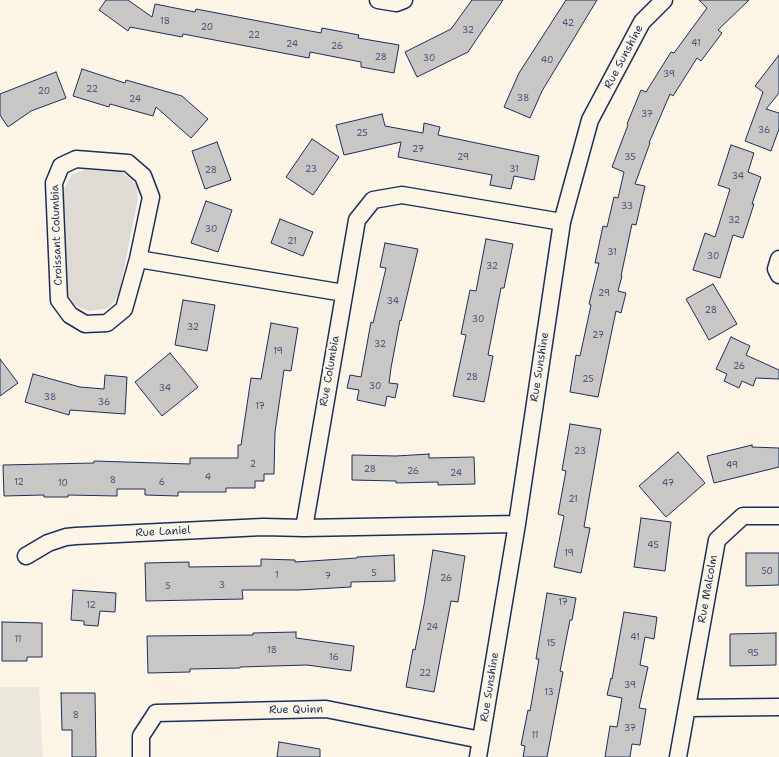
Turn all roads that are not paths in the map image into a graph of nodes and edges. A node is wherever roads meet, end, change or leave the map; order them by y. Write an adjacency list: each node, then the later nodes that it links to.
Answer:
1 (378, 0): 2 (street)
2 (404, 0)
3 (664, 0): 4 (street, Rue Sunshine)
4 (562, 222): 8 (street, Rue Columbia); 10 (street, Rue Sunshine)
5 (138, 259): 5 (street, Croissant Columbia); 8 (street)
6 (779, 259): 7 (street)
7 (779, 275)
8 (344, 292): 11 (street, Rue Columbia)
9 (779, 516): 14 (street, Rue Malcolm)
10 (517, 524): 11 (street); 15 (street, Rue Sunshine)
11 (304, 528): 12 (street, Rue Laniel)
12 (26, 556)
13 (779, 706): 14 (street)
14 (686, 708): 18 (street, Rue Malcolm)
15 (481, 740): 16 (street, Rue Quinn); 17 (street, Rue Sunshine)
16 (141, 757)
17 (478, 757)
18 (678, 757)

